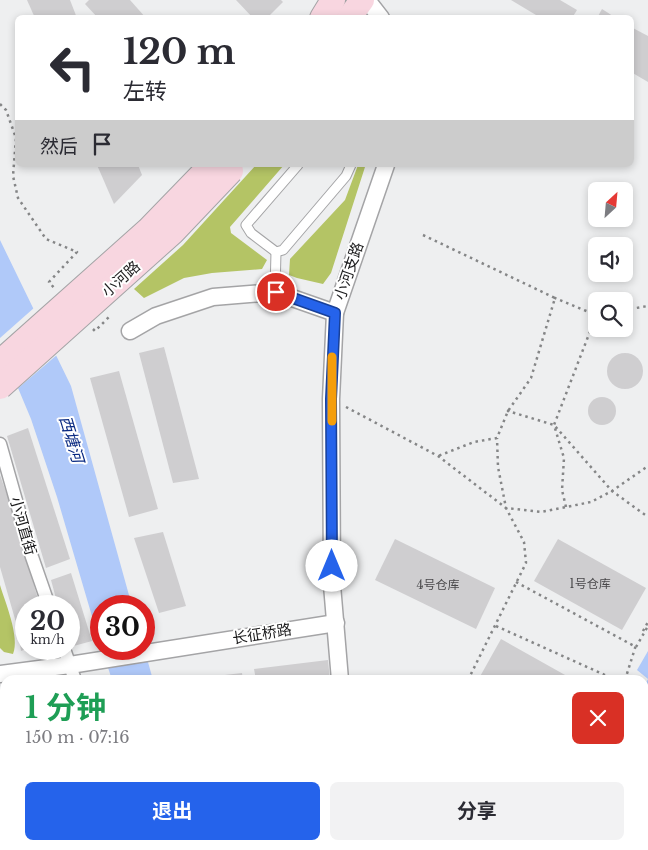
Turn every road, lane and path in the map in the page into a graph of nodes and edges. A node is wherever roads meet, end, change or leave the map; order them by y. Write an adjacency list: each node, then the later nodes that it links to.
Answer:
1 (333, 0): 4 (main road)
2 (362, 0): 5 (main road)
3 (367, 0): 6 (street)
4 (324, 15)
5 (351, 15)
6 (379, 15)
7 (0, 104): 8 (path)
8 (15, 135)
9 (15, 151): 15 (path)
10 (226, 167): 25 (main road, 小河路, bridge); 26 (main road, 小河路, bridge)
11 (296, 167): 16 (lane)
12 (350, 167): 16 (lane)
13 (385, 167): 22 (street, 小河支路)
14 (423, 235): 18 (path)
15 (77, 252)
16 (276, 252): 17 (lane)
17 (276, 292): 22 (street); 23 (street)
18 (555, 298): 21 (path); 28 (path)
19 (648, 306): 20 (path)
20 (633, 308)
21 (588, 312)
22 (335, 313): 27 (street, 小河支路)
23 (130, 331)
24 (588, 337): 29 (path)
25 (0, 362)
26 (0, 387)
27 (331, 399): 32 (path); 41 (street, 小河支路)
28 (508, 411): 29 (path); 30 (path)
29 (554, 425): 34 (path); 35 (path)
30 (497, 438): 32 (path); 36 (path)
31 (0, 444): 39 (street, 小河直街)
32 (438, 456): 36 (path)
33 (648, 466): 34 (path)
34 (612, 491): 35 (path); 37 (path)
35 (566, 507): 36 (path)
36 (506, 508): 38 (path)
37 (648, 517)
38 (516, 582): 42 (path); 44 (path)
39 (45, 595)
40 (648, 622): 44 (path)
41 (336, 623): 45 (street, 长征桥路); 47 (street, 小河支路)
42 (496, 626): 48 (path); 49 (path)
43 (648, 626): 44 (path)
44 (636, 647): 50 (path)
45 (74, 670): 46 (street)
46 (0, 674)
47 (340, 675)
48 (471, 675)
49 (605, 675)
50 (628, 675)

